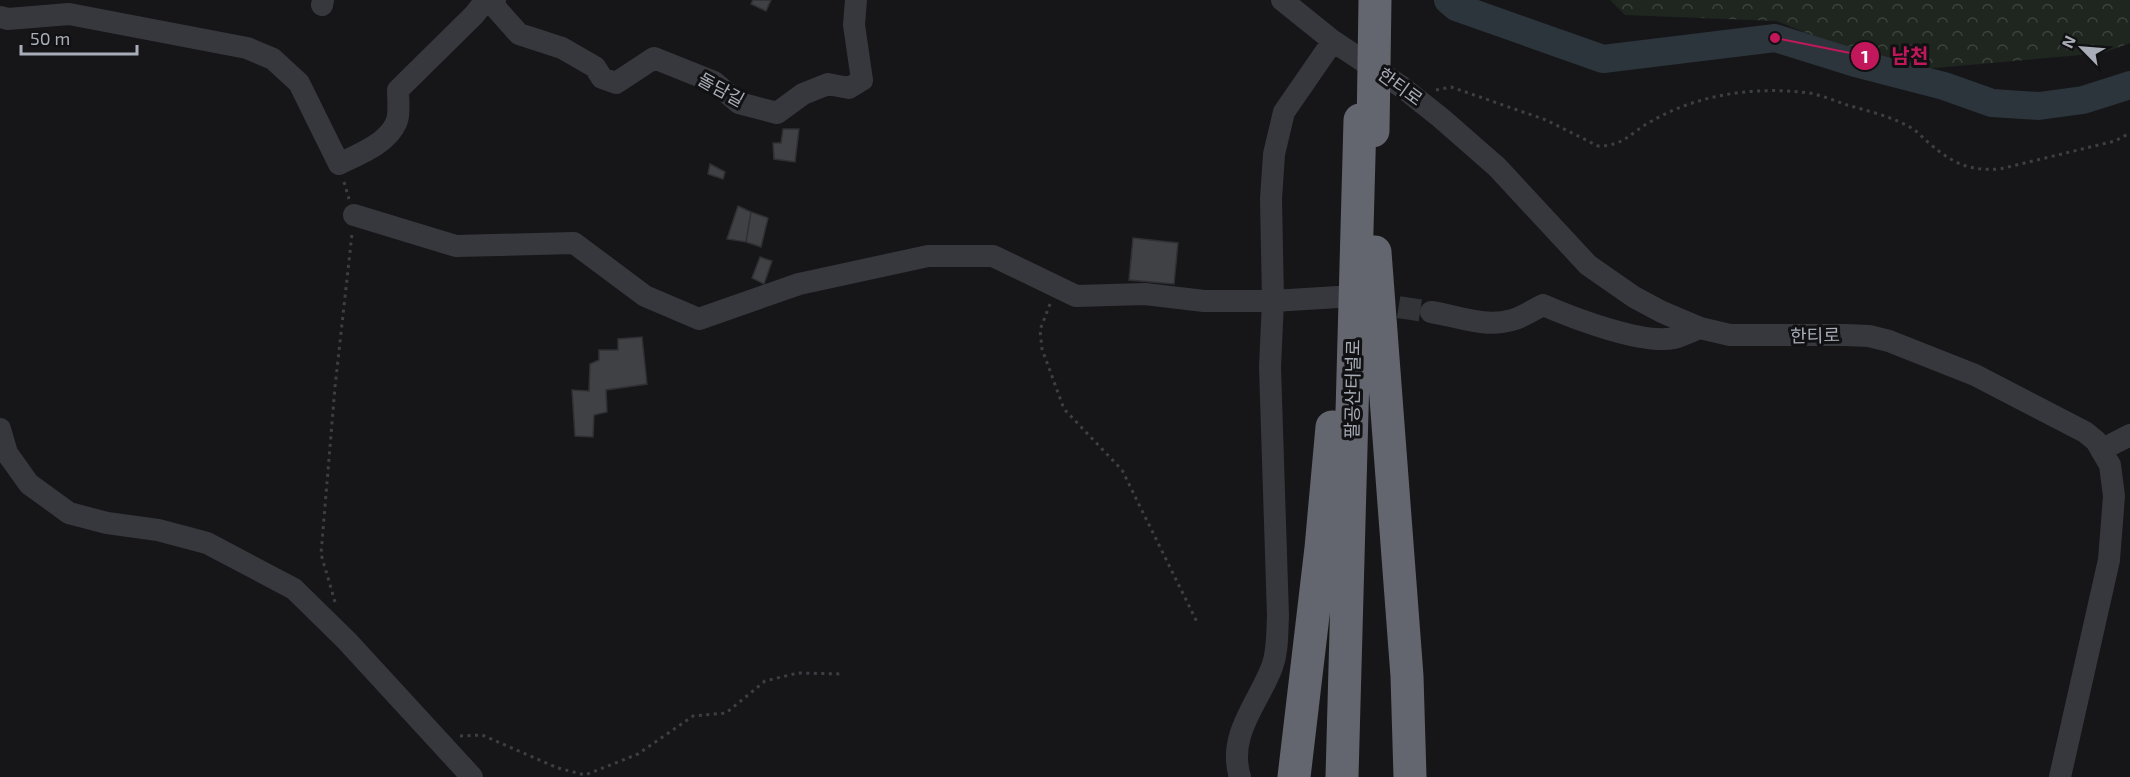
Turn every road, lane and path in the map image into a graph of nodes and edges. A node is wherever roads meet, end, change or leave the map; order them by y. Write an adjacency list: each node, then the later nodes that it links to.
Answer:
1 (486, 0): 13 (street)
2 (495, 0): 3 (street, 돌담길)
3 (856, 0)
4 (1282, 0): 9 (street, 한티로)
5 (1361, 0): 11 (highway, 팔공산터널로)
6 (1375, 0): 11 (highway, 팔공산터널로, bridge)
7 (68, 7): 8 (street); 13 (street)
8 (0, 17)
9 (1333, 41): 10 (street, 한티로); 18 (street)
10 (1420, 101): 12 (path); 20 (street, 한티로)
11 (1367, 125): 14 (highway, 팔공산터널로)
12 (2130, 133)
13 (339, 164): 15 (path)
14 (1365, 201): 27 (highway, 팔공산터널로); 31 (highway); 34 (highway)
15 (354, 215): 16 (street); 24 (path)
16 (1056, 286): 18 (street); 25 (path)
17 (1338, 297): 18 (street)
18 (1273, 301): 30 (street)
19 (1431, 312): 20 (street)
20 (1700, 328): 23 (street, 한티로)
21 (0, 429): 28 (street)
22 (2127, 439): 23 (street)
23 (2101, 450): 35 (street, 한티로)
24 (337, 609)
25 (1197, 622)
26 (842, 674): 28 (path)
27 (1352, 692): 32 (highway, 팔공산터널로); 33 (highway, 팔공산터널로)
28 (434, 738): 29 (street)
29 (472, 777)
30 (1240, 777)
31 (1294, 777)
32 (1342, 777)
33 (1359, 777)
34 (1410, 777)
35 (2060, 777)

